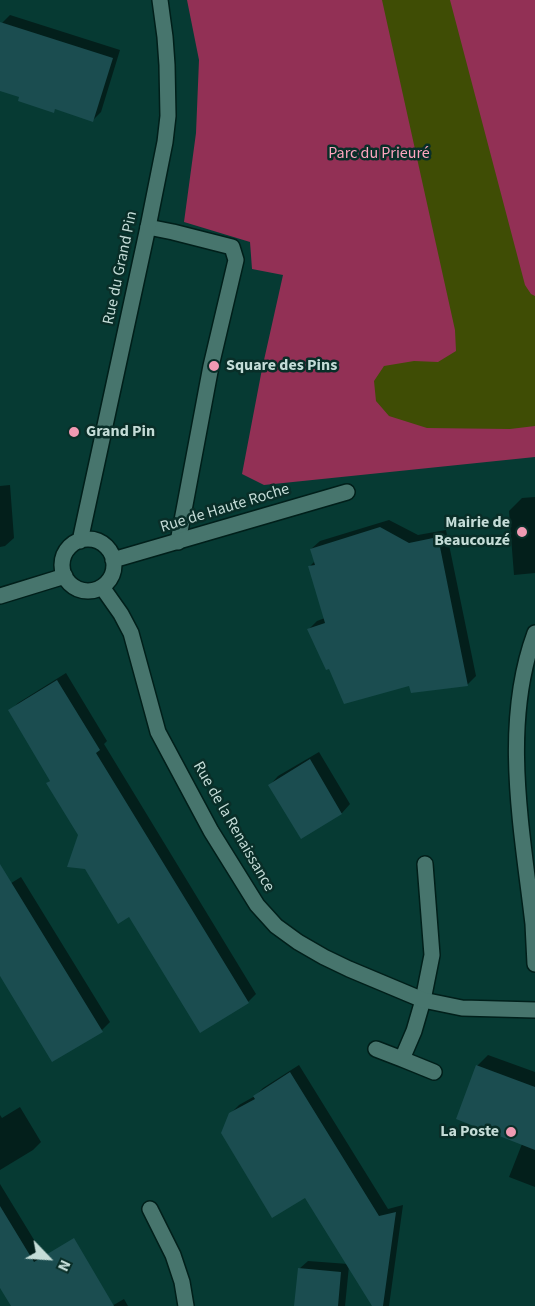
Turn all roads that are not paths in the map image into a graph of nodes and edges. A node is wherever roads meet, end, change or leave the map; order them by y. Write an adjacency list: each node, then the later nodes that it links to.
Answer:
1 (160, 0): 2 (street, Rue du Grand Pin)
2 (148, 227): 4 (street, Rue du Grand Pin); 5 (street)
3 (347, 492): 5 (street, Rue de Haute Roche)
4 (80, 541): 6 (street); 7 (street)
5 (178, 542): 6 (street, Rue de Haute Roche)
6 (114, 560): 8 (street)
7 (65, 576): 8 (street); 9 (street)
8 (102, 587): 14 (street, Rue de la Renaissance)
9 (0, 596)
10 (535, 633): 12 (street)
11 (425, 864): 14 (street)
12 (534, 924): 13 (street)
13 (535, 964)
14 (423, 1000): 15 (street, Rue de la Renaissance); 17 (street)
15 (535, 1010)
16 (376, 1049): 17 (street)
17 (402, 1059): 18 (street)
18 (434, 1072)
19 (150, 1209): 20 (street)
20 (186, 1306)

